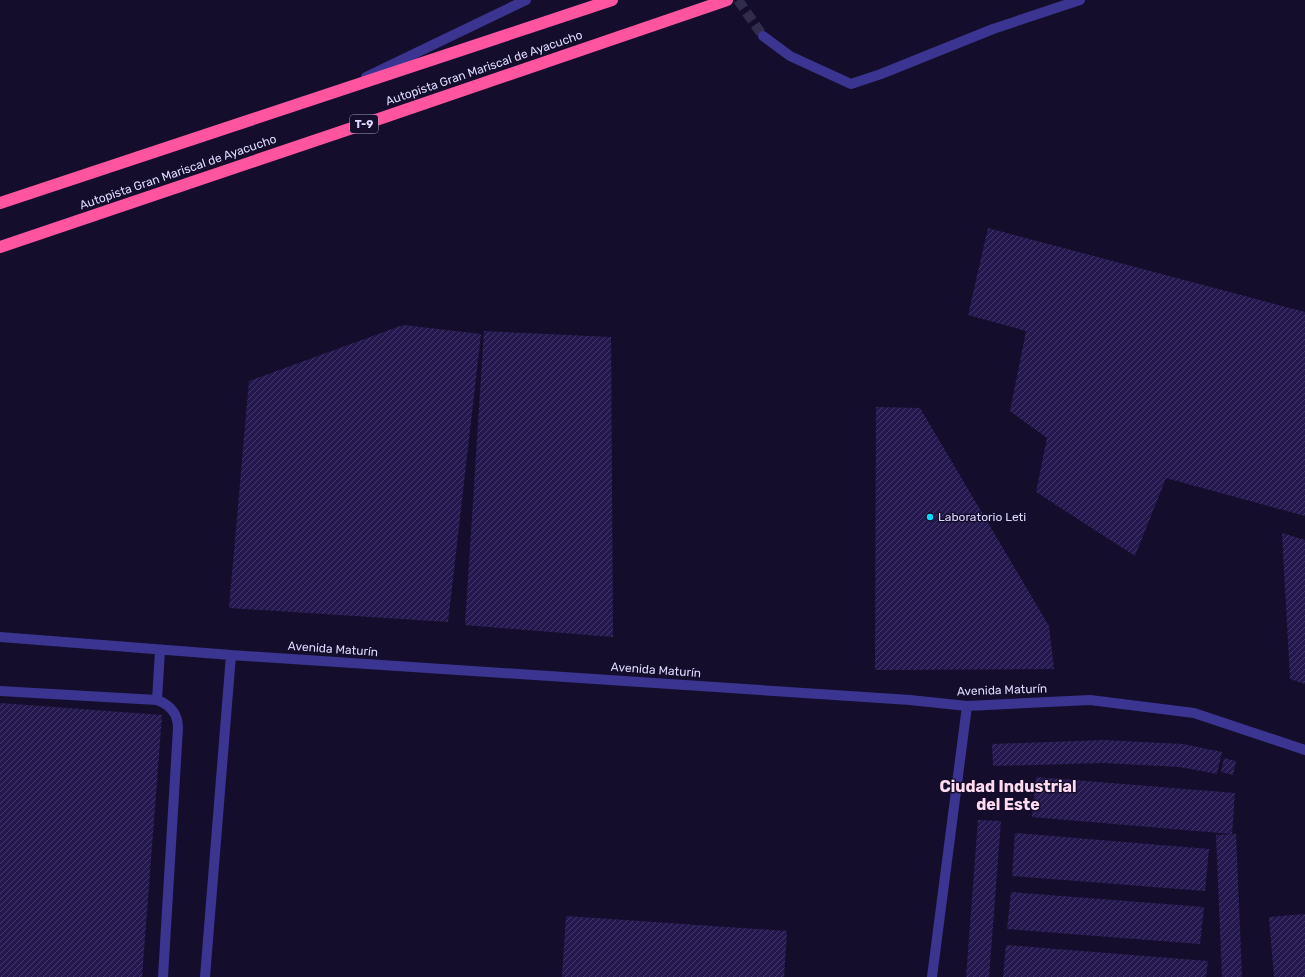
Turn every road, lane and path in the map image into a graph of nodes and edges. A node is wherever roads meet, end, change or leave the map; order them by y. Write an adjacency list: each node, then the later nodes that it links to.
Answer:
1 (526, 0): 6 (street)
2 (612, 0): 6 (highway, Autopista Gran Mariscal de Ayacucho)
3 (727, 0): 8 (highway, Autopista Gran Mariscal de Ayacucho / T-9)
4 (1080, 0): 5 (street)
5 (763, 36)
6 (334, 92): 7 (highway, Autopista Gran Mariscal de Ayacucho)
7 (0, 203)
8 (0, 247)
9 (0, 637): 10 (street, Avenida Maturín)
10 (160, 650): 11 (street, Avenida Maturín); 13 (street)
11 (231, 655): 14 (street, Avenida Maturín); 17 (street)
12 (0, 691): 13 (street)
13 (157, 700): 16 (street)
14 (966, 706): 15 (street, Avenida Maturín); 18 (street)
15 (1305, 750)
16 (163, 977)
17 (205, 977)
18 (932, 977)

